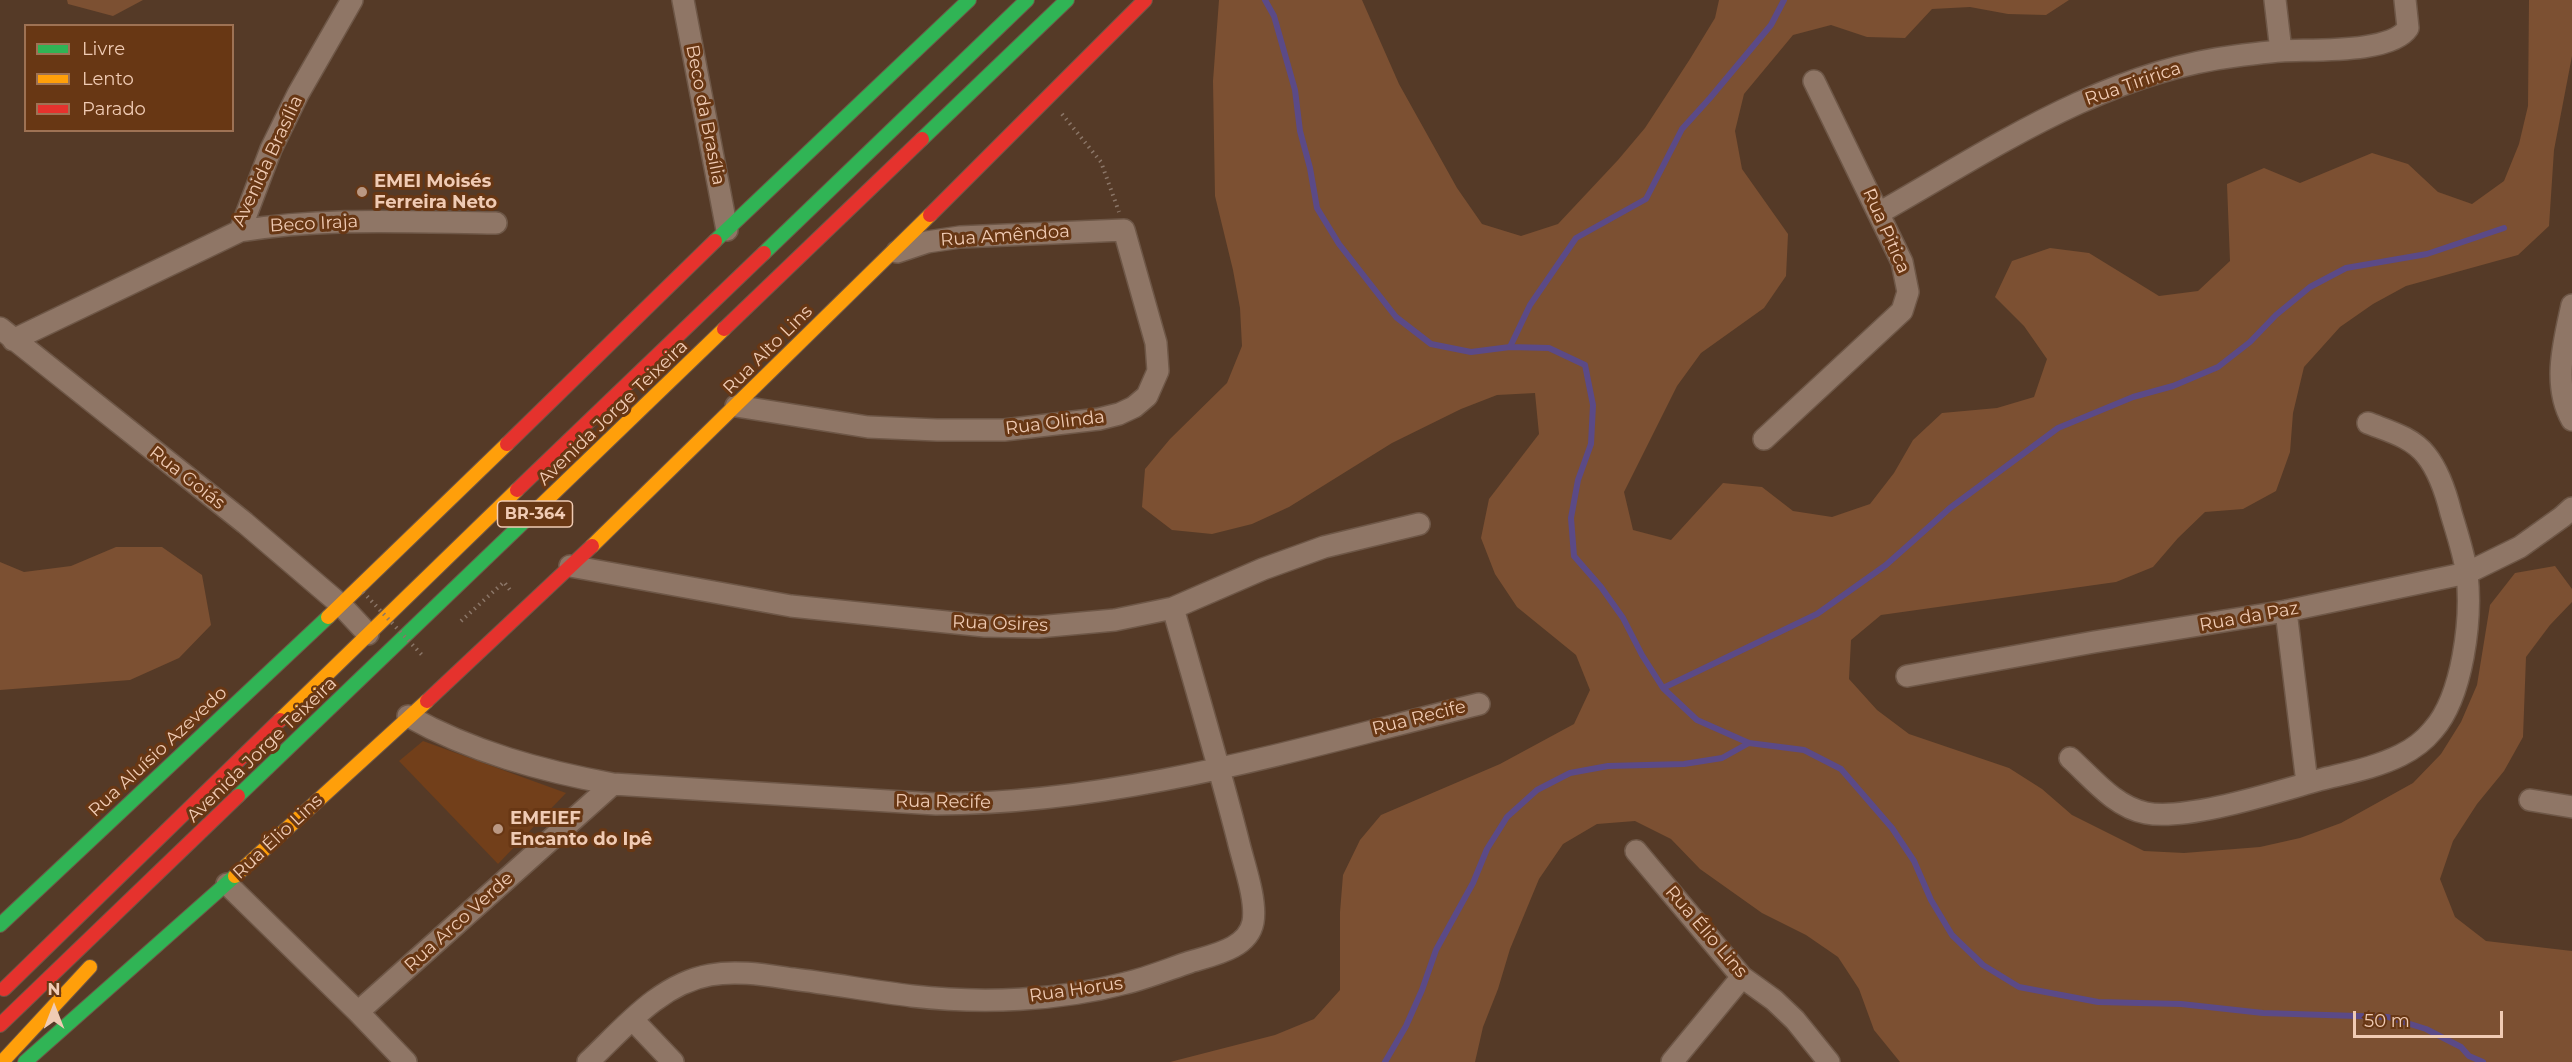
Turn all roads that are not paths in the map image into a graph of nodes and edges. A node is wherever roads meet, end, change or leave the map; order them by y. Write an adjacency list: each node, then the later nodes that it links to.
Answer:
1 (352, 0): 15 (street, Avenida Brasília)
2 (683, 0): 13 (street, Beco da Brasília)
3 (969, 0): 13 (main road, Rua Aluísio Azevedo)
4 (1027, 0): 30 (main road, Avenida Jorge Teixeira / BR-364)
5 (1067, 0): 41 (main road, Avenida Jorge Teixeira / BR-364)
6 (1145, 0): 16 (main road, Rua Alto Lins)
7 (2275, 0): 9 (street)
8 (2405, 0): 9 (street, Rua Tiririca)
9 (2281, 51): 11 (street, Rua Tiririca)
10 (1814, 81): 11 (street, Rua Pitica)
11 (1880, 213): 22 (street, Rua Pitica)
12 (496, 223): 15 (street, Beco Iraja)
13 (727, 230): 27 (main road, Rua Aluísio Azevedo)
14 (1125, 230): 16 (street, Rua Amêndoa); 19 (street, Rua Olinda)
15 (240, 231): 18 (street, Avenida Brasília)
16 (888, 255): 19 (main road, Rua Alto Lins)
17 (2572, 305): 20 (street)
18 (7, 334): 27 (street, Rua Goiás)
19 (736, 406): 25 (main road, Rua Alto Lins)
20 (2572, 420)
21 (2368, 423): 26 (street)
22 (1764, 439)
23 (2572, 508): 26 (street, Rua da Paz)
24 (1419, 524): 28 (street, Rua Osires)
25 (570, 566): 28 (street, Rua Osires); 33 (main road, Rua Alto Lins)
26 (2467, 573): 29 (street, Rua da Paz); 36 (street)
27 (341, 605): 30 (street, Rua Goiás); 44 (main road, Rua Aluísio Azevedo)
28 (1173, 608): 35 (street, Rua Horus)
29 (2286, 611): 31 (street, Rua da Paz); 36 (street)
30 (368, 634): 47 (main road, Avenida Jorge Teixeira / BR-364)
31 (1907, 676)
32 (1479, 704): 35 (street, Rua Recife)
33 (408, 716): 37 (street, Rua Recife); 42 (main road, Rua Élio Lins)
34 (2070, 758): 36 (street)
35 (1220, 768): 37 (street, Rua Recife); 49 (street, Rua Horus)
36 (2307, 783)
37 (613, 784): 48 (street, Rua Arco Verde)
38 (2530, 800): 39 (street)
39 (2572, 807)
40 (1636, 851): 46 (street, Rua Élio Lins)
41 (162, 871): 43 (main road); 50 (main road, Avenida Jorge Teixeira / BR-364)
42 (227, 884): 48 (street, Rua Élio Lins); 52 (main road)
43 (145, 904)
44 (0, 925)
45 (97, 960): 51 (main road)
46 (1742, 976): 56 (street); 57 (street, Rua Élio Lins)
47 (0, 993)
48 (358, 1012): 53 (street, Rua Élio Lins)
49 (633, 1020): 54 (street, Rua Horus); 55 (street)
50 (0, 1025)
51 (2, 1062)
52 (25, 1062)
53 (406, 1062)
54 (588, 1062)
55 (673, 1062)
56 (1672, 1062)
57 (1829, 1062)

